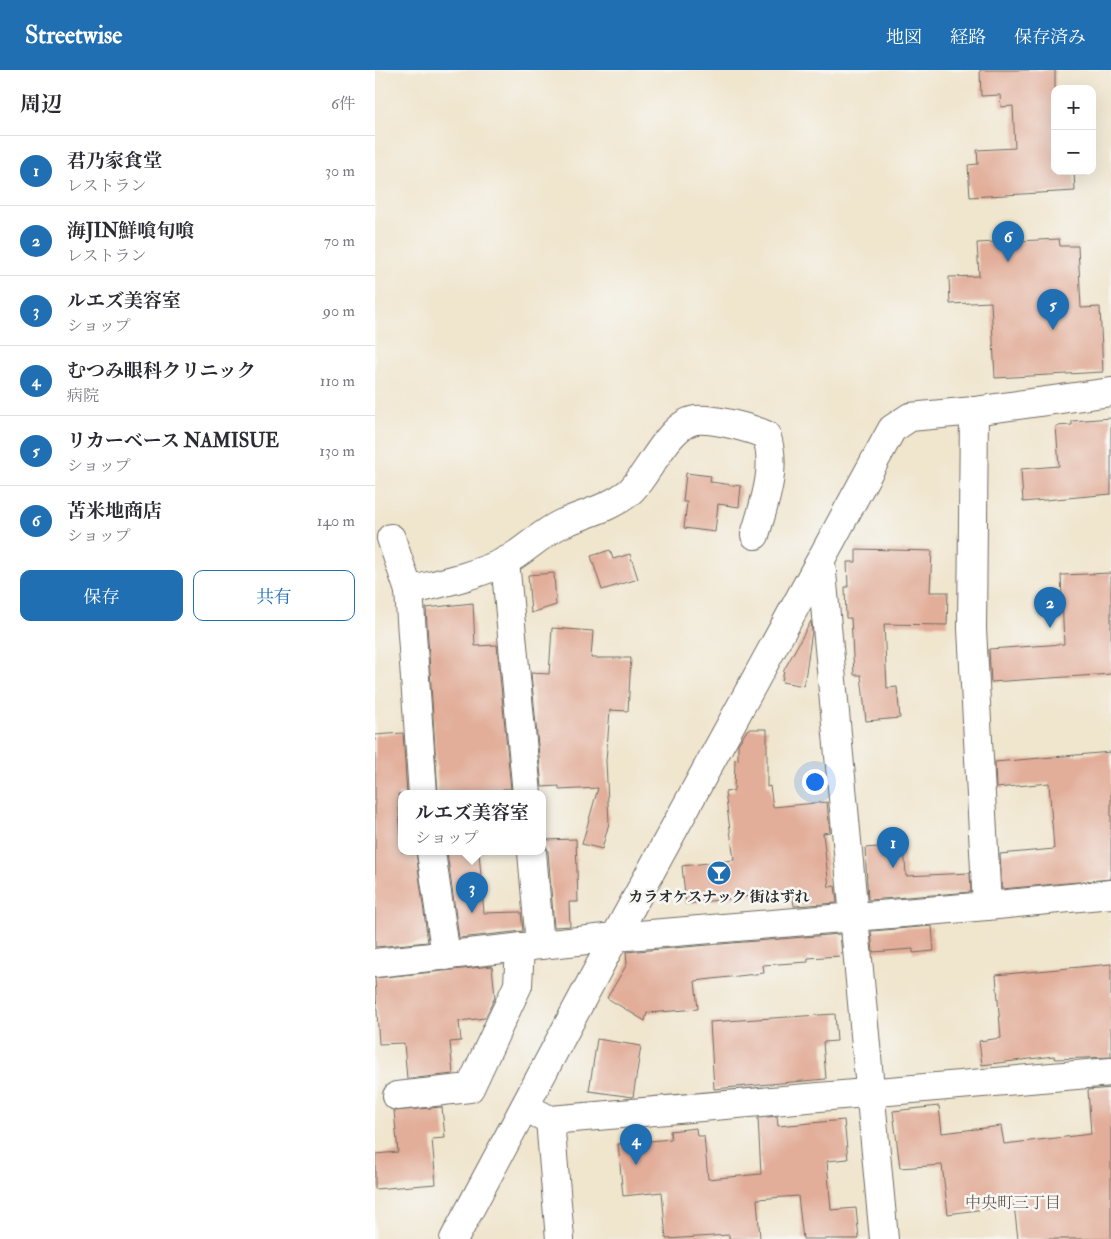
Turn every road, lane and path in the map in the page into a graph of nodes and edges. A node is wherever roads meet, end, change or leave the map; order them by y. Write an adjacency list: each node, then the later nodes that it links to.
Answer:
1 (1111, 392): 2 (street)
2 (974, 411): 6 (street); 13 (street)
3 (755, 535): 5 (street)
4 (391, 538): 7 (street)
5 (505, 561): 7 (street); 9 (street)
6 (821, 562): 14 (street); 15 (street)
7 (409, 591): 8 (street)
8 (423, 790)
9 (527, 790)
10 (431, 855): 17 (street)
11 (532, 855): 16 (street)
12 (1111, 894): 13 (street)
13 (987, 906): 14 (street)
14 (855, 916): 15 (street); 20 (street)
15 (615, 936): 16 (street); 22 (street)
16 (530, 946): 17 (street); 21 (street)
17 (446, 956): 18 (street)
18 (375, 963)
19 (1111, 1072): 20 (street)
20 (871, 1092): 23 (street); 26 (street)
21 (397, 1096)
22 (525, 1107): 23 (street); 24 (street)
23 (550, 1120): 25 (street)
24 (455, 1239)
25 (560, 1239)
26 (884, 1239)

